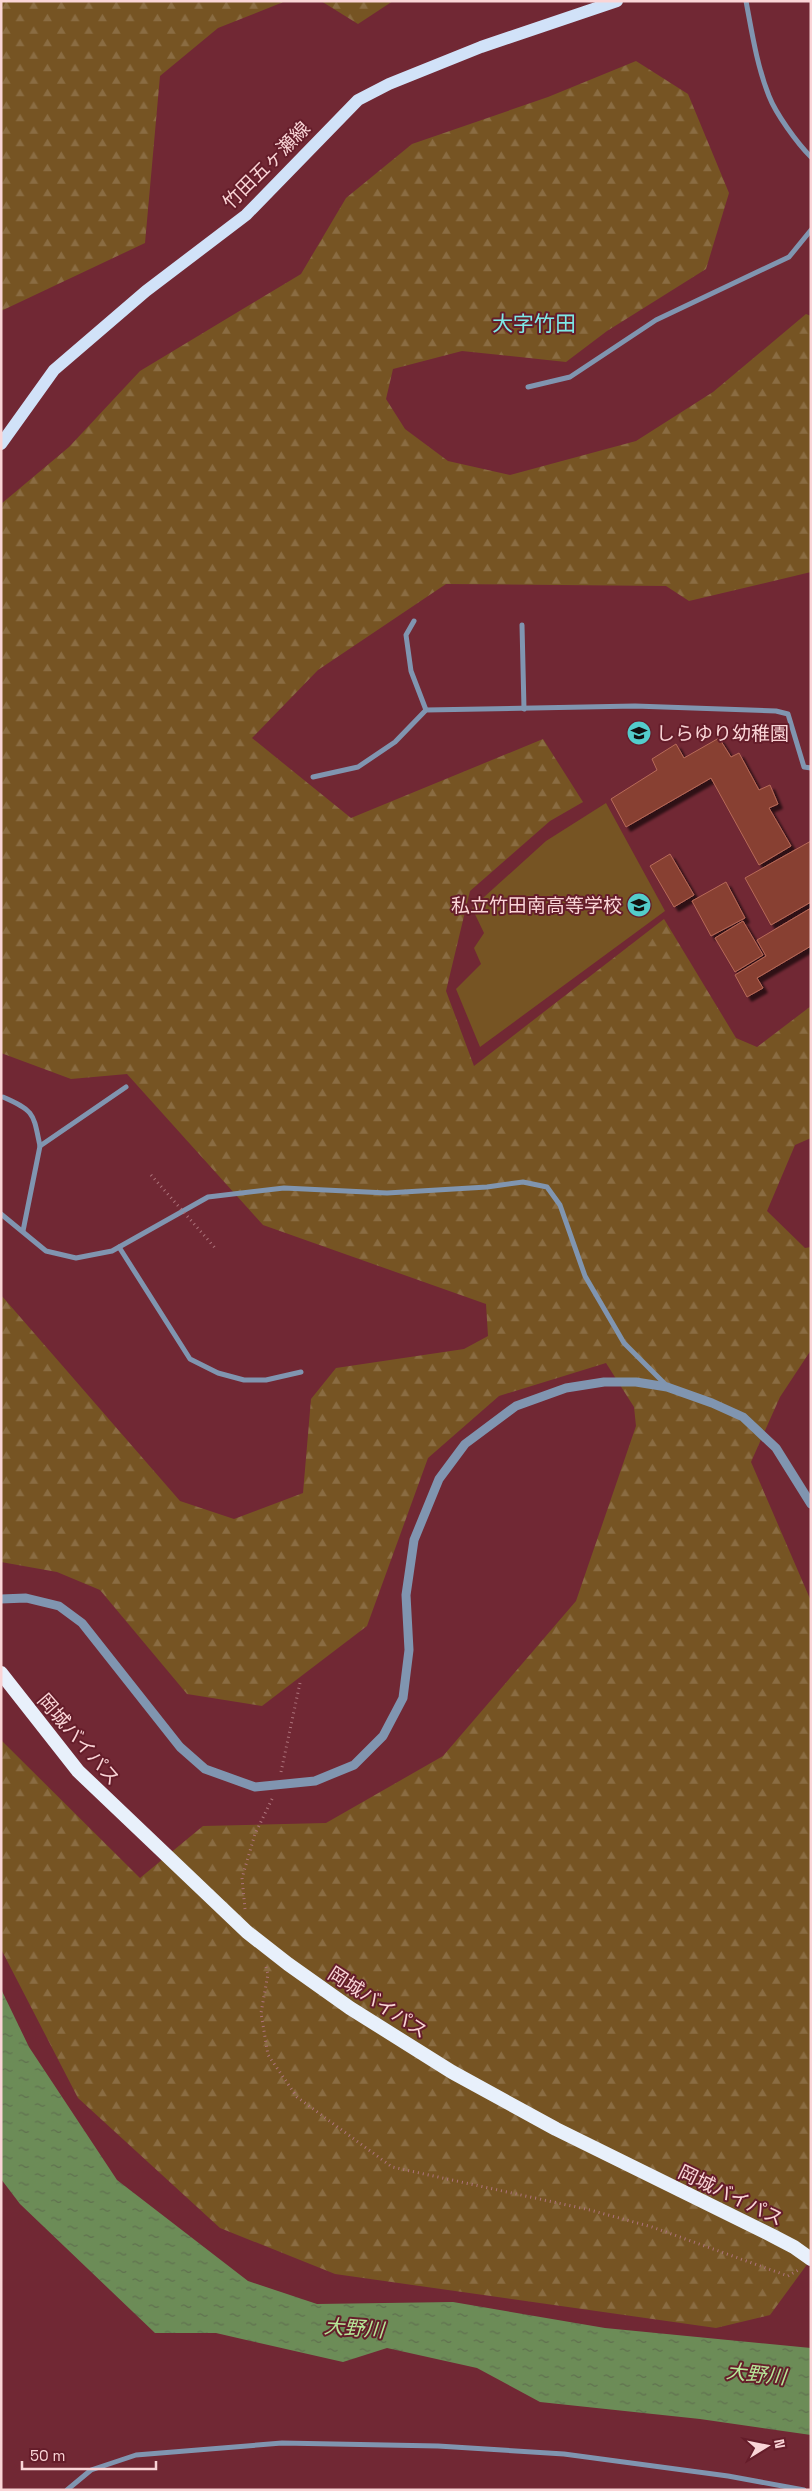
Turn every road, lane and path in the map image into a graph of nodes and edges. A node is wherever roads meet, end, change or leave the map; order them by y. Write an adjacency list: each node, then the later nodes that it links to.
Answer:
1 (617, 1): 6 (main road, 竹田五ヶ瀬線)
2 (746, 1): 3 (street)
3 (811, 157)
4 (811, 230): 5 (street)
5 (528, 387)
6 (1, 444)
7 (414, 621): 10 (street)
8 (522, 625): 9 (street)
9 (524, 709): 10 (street); 11 (street)
10 (426, 710): 12 (street)
11 (811, 768)
12 (313, 776)
13 (126, 1086): 15 (street)
14 (3, 1097): 15 (street)
15 (40, 1146): 18 (street)
16 (151, 1175): 20 (path, bridge)
17 (1, 1214): 18 (street)
18 (23, 1231): 19 (street)
19 (119, 1247): 21 (street); 22 (street)
20 (216, 1249)
21 (301, 1372)
22 (667, 1387): 23 (street); 27 (street)
23 (811, 1504)
24 (1, 1599): 27 (street)
25 (1, 1673): 28 (highway, 岡城バイパス)
26 (300, 1683): 27 (path)
27 (278, 1785): 28 (path)
28 (247, 1932): 30 (highway, 岡城バイパス)
29 (266, 1965): 30 (path)
30 (807, 2263)
31 (67, 2490): 32 (street)
32 (804, 2490)

